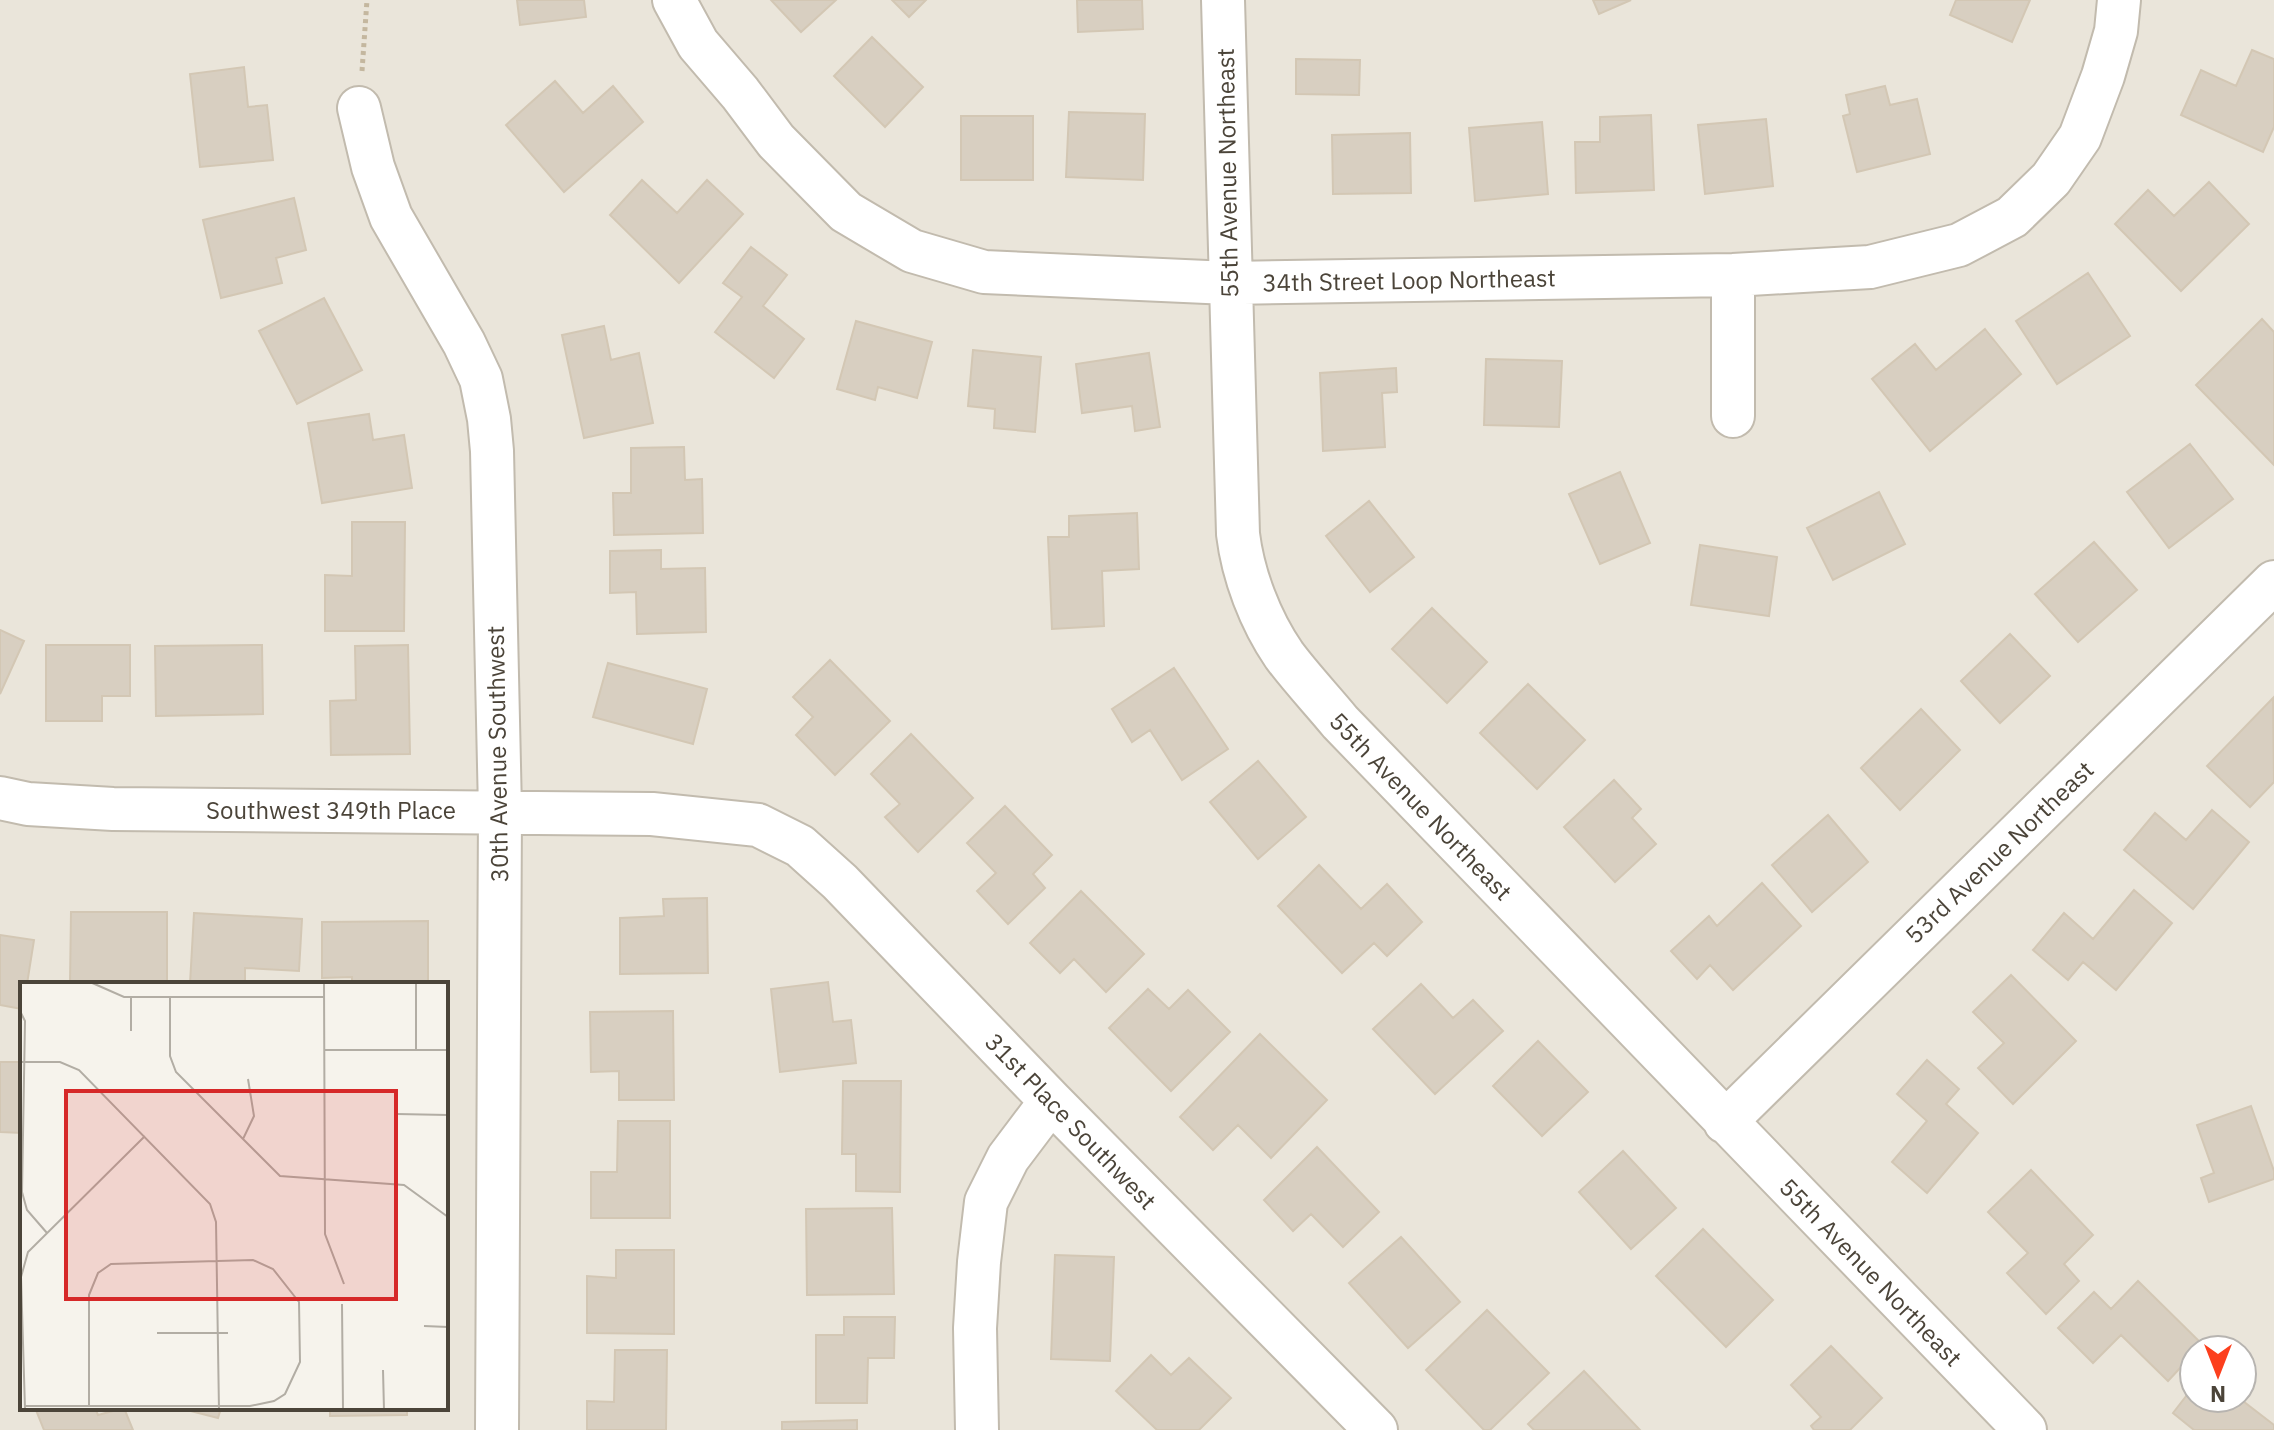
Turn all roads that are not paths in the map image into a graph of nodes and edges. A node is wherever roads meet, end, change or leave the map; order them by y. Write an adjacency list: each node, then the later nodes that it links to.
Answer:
1 (674, 0): 6 (street, 34th Street Loop Northeast)
2 (1223, 0): 6 (street, 55th Avenue Northeast)
3 (2119, 0): 5 (street, 34th Street Loop Northeast)
4 (359, 108): 10 (street, 30th Avenue Southwest)
5 (1733, 275): 6 (street, 34th Street Loop Northeast); 7 (street)
6 (1229, 283): 13 (street, 55th Avenue Northeast)
7 (1733, 416)
8 (2274, 582): 13 (street, 53rd Avenue Northeast)
9 (0, 798): 10 (street, Southwest 349th Place)
10 (500, 810): 11 (street, Southwest 349th Place); 14 (street, 30th Avenue Southwest)
11 (758, 825): 12 (street, 31st Place Southwest)
12 (1051, 1101): 15 (street); 16 (street, 31st Place Southwest)
13 (1725, 1122): 17 (street, 55th Avenue Northeast)
14 (497, 1430)
15 (977, 1430)
16 (1376, 1430)
17 (2025, 1430)

